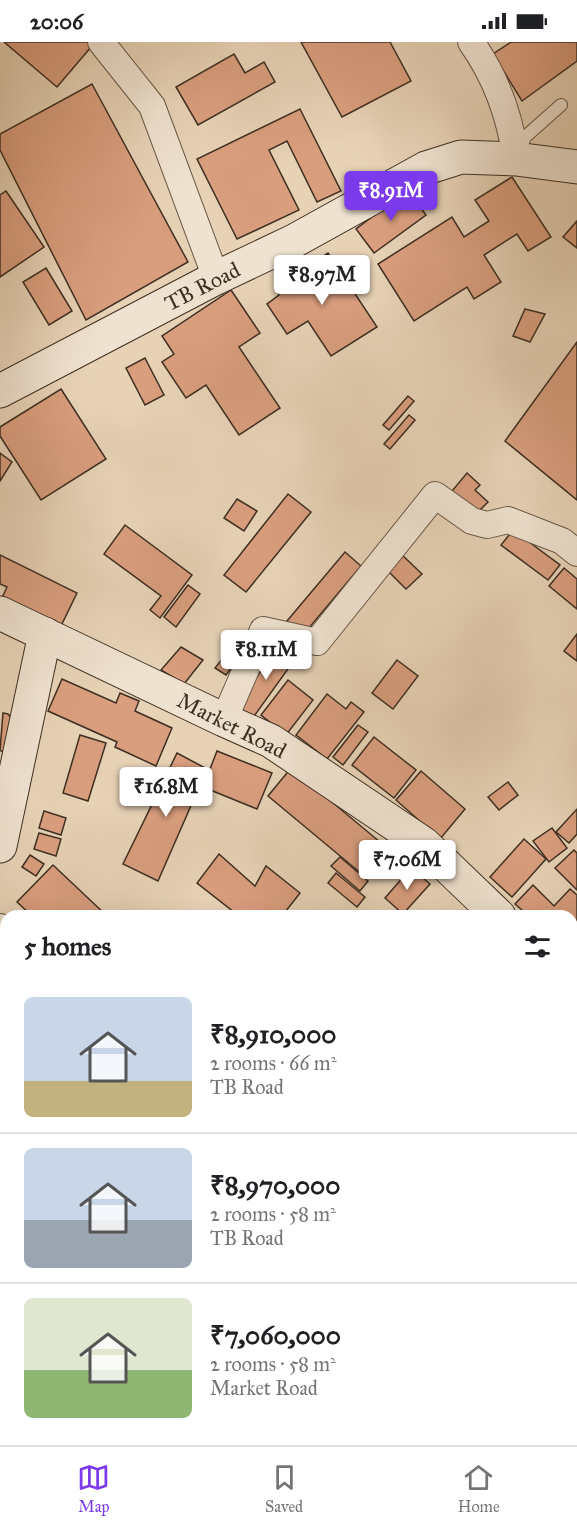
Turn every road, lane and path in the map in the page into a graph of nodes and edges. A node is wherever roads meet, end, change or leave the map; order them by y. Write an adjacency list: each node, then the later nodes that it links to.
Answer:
1 (102, 42): 6 (street)
2 (471, 42): 4 (street)
3 (561, 105): 4 (lane)
4 (516, 159): 5 (main road, TB Road); 6 (main road, TB Road)
5 (577, 167)
6 (216, 278): 7 (main road, TB Road)
7 (0, 392)
8 (577, 553): 11 (street)
9 (0, 613): 10 (main road, Market Road)
10 (45, 634): 11 (main road, Market Road); 12 (main road)
11 (224, 720): 13 (main road, Market Road)
12 (0, 846)
13 (493, 910)

